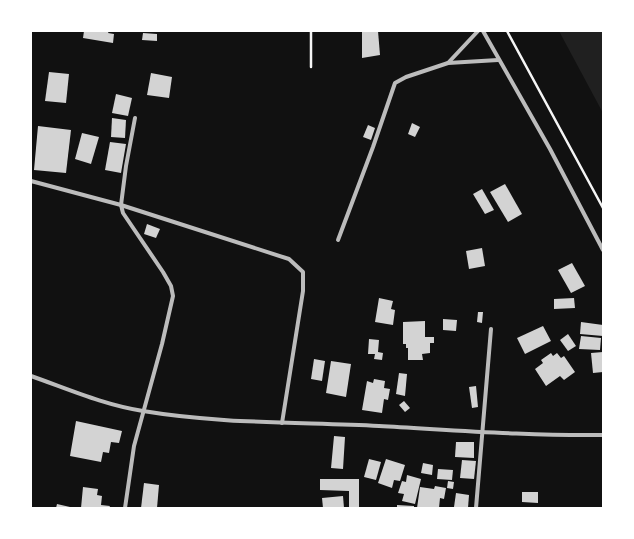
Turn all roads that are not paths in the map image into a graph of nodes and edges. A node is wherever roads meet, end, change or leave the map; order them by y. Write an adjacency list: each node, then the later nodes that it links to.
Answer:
1 (478, 31): 4 (street)
2 (483, 31): 3 (street)
3 (498, 60): 4 (street); 9 (street)
4 (448, 63): 8 (street)
5 (135, 118): 7 (street)
6 (31, 181): 7 (street)
7 (121, 205): 12 (street); 13 (street)
8 (338, 240)
9 (603, 250)
10 (491, 329): 14 (street)
11 (31, 376): 12 (street)
12 (143, 411): 13 (street); 16 (street)
13 (282, 423): 14 (street)
14 (483, 432): 15 (street); 17 (street)
15 (603, 435)
16 (125, 508)
17 (476, 508)

